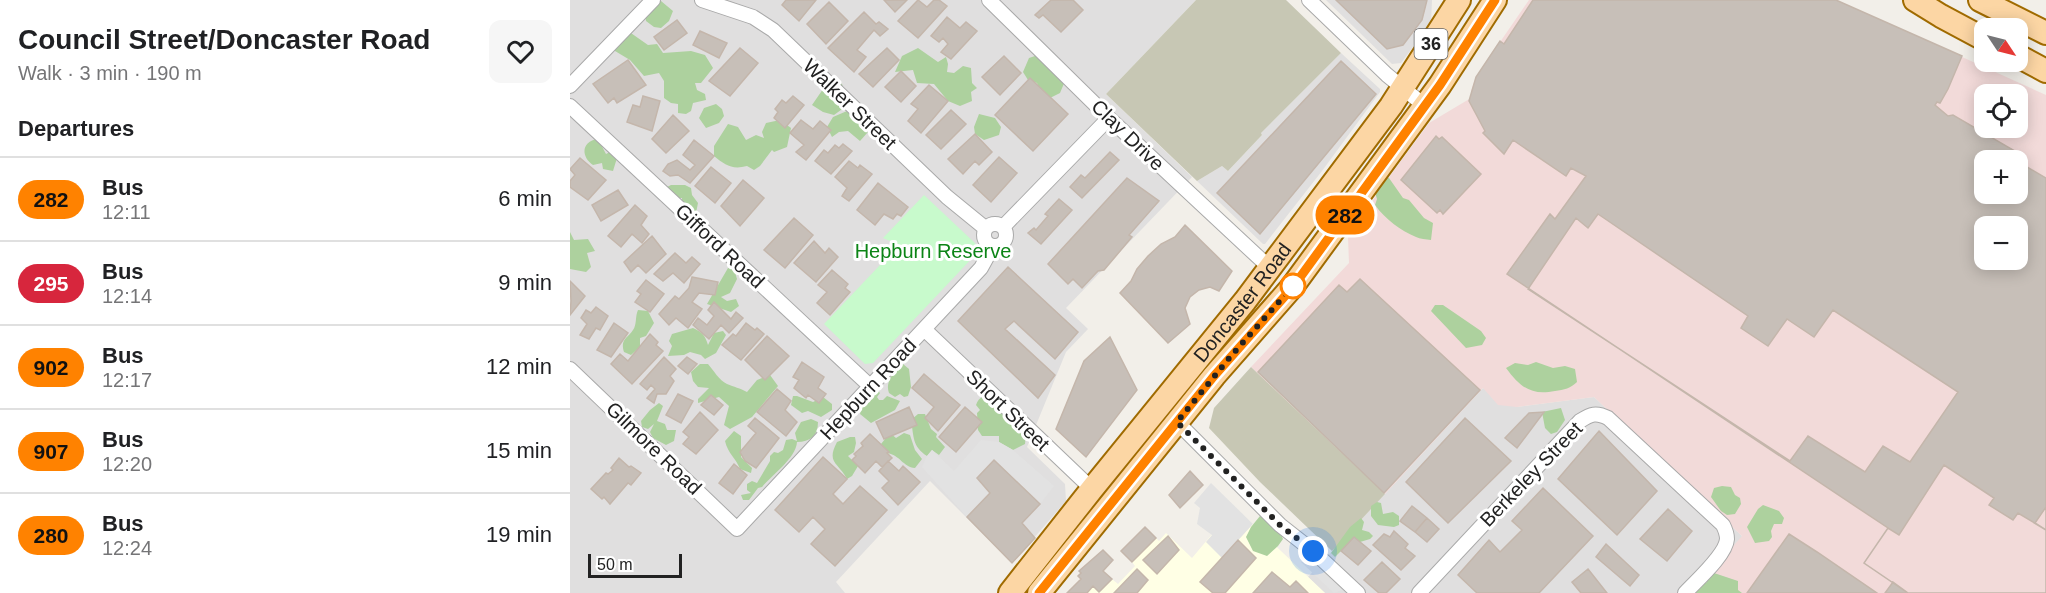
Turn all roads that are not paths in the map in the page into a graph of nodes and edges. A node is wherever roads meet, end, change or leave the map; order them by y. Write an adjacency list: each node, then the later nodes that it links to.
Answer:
1 (653, 0): 13 (street)
2 (702, 0): 21 (street, Walker Street)
3 (989, 0): 17 (street, Clay Drive)
4 (1309, 0): 14 (street)
5 (1460, 0): 14 (main road, Doncaster Road / 36)
6 (1495, 0): 16 (main road, Doncaster Road / 36)
7 (1915, 0): 10 (main road)
8 (1980, 0): 9 (main road)
9 (2046, 33)
10 (1974, 34)
11 (2028, 62): 12 (main road)
12 (2046, 72)
13 (570, 86)
14 (1403, 89): 16 (street); 18 (main road, Doncaster Road / 36)
15 (570, 106): 26 (street, Gifford Road)
16 (1425, 106): 19 (main road, Doncaster Road / 36)
17 (1109, 118): 20 (street); 23 (street, Clay Drive)
18 (1325, 194): 19 (main road); 23 (main road, Doncaster Road / 36)
19 (1348, 212): 28 (main road, Doncaster Road / 36)
20 (1003, 227): 21 (street); 22 (street)
21 (985, 228): 22 (street)
22 (993, 246): 24 (street, Hepburn Road)
23 (1270, 268): 27 (main road, Doncaster Road / 36)
24 (924, 330): 26 (street, Hepburn Road); 29 (street, Short Street)
25 (570, 369): 30 (street, Gilmore Road)
26 (870, 386): 30 (street, Hepburn Road)
27 (1158, 407): 28 (main road); 29 (main road, Doncaster Road / 36)
28 (1177, 422): 32 (main road, Doncaster Road / 36); 33 (street)
29 (1092, 489): 31 (main road, Doncaster Road / 36)
30 (737, 529)
31 (1010, 593)
32 (1039, 593)
33 (1358, 593)
34 (1419, 593): 35 (street, Berkeley Street)
35 (1684, 593)

